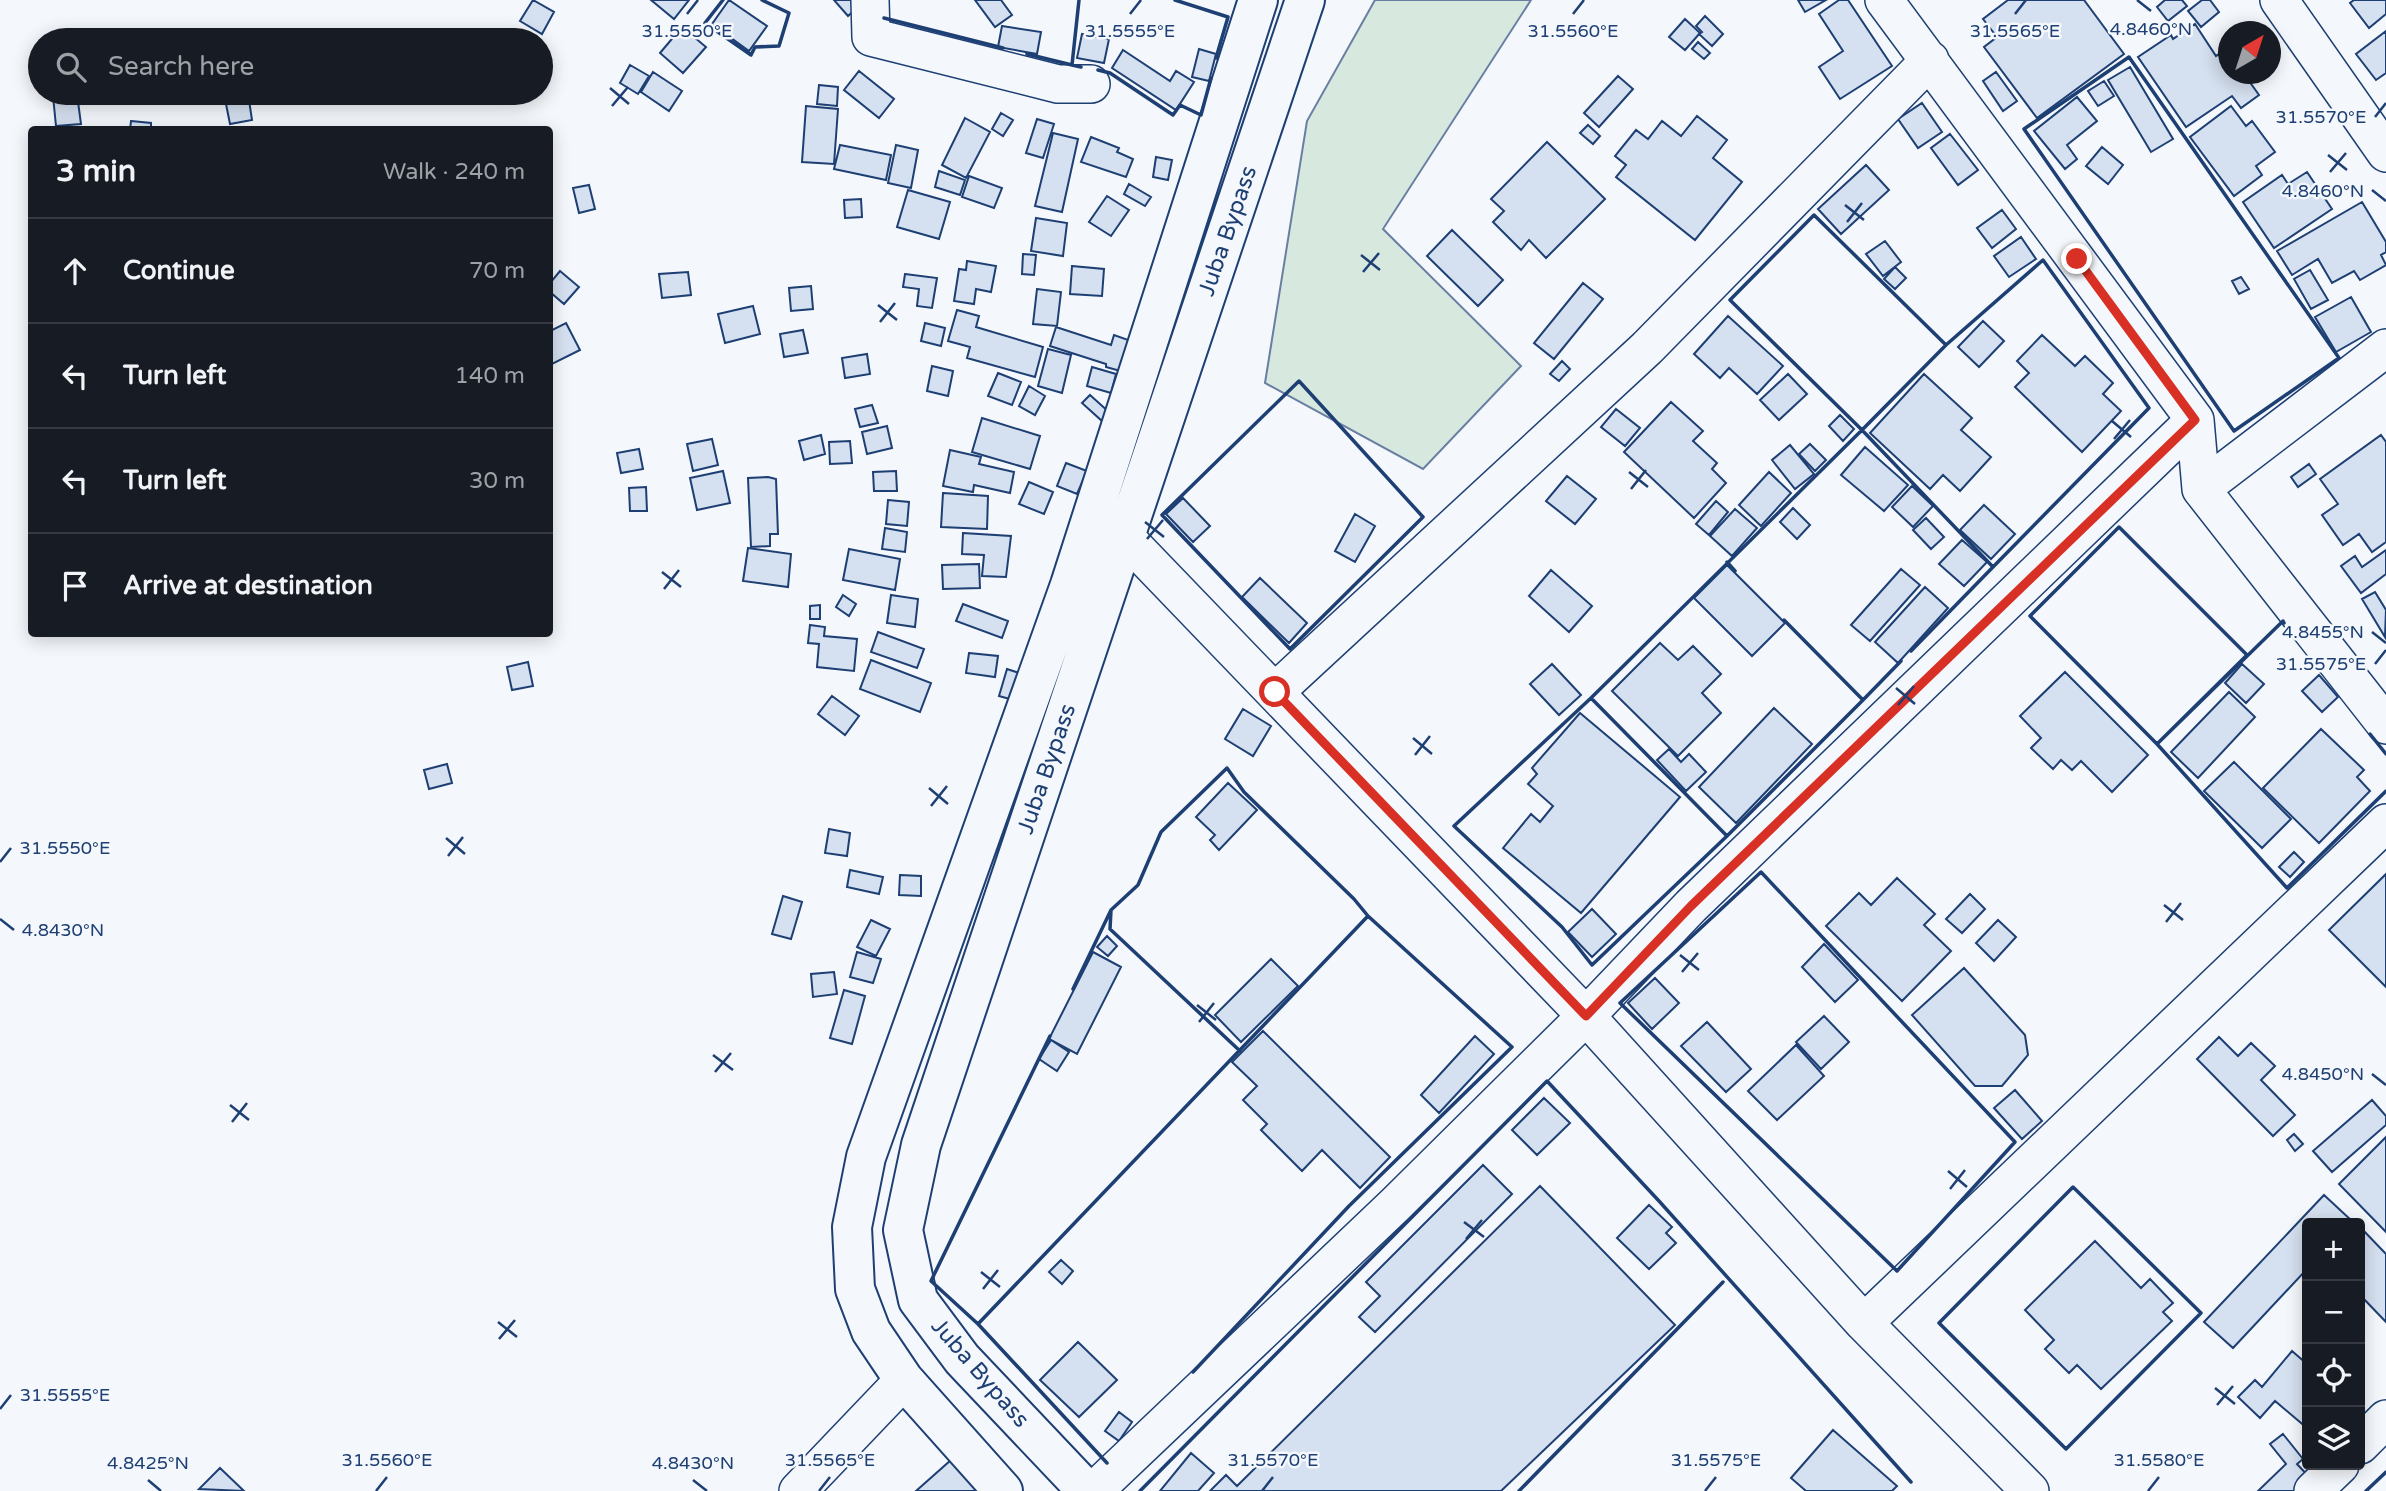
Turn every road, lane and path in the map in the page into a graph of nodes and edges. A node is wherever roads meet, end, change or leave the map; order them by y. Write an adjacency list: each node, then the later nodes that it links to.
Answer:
1 (870, 0): 7 (street)
2 (1258, 0): 18 (main road, Juba Bypass)
3 (1305, 0): 12 (main road, Juba Bypass)
4 (1884, 0): 6 (street)
5 (2278, 0): 8 (street)
6 (1930, 60): 10 (street); 13 (street)
7 (1091, 84)
8 (2386, 153)
9 (2386, 348): 11 (street)
10 (2195, 420): 11 (street); 16 (street)
11 (2201, 489): 14 (street)
12 (1125, 537): 13 (street); 24 (main road, Juba Bypass)
13 (1275, 692): 16 (street)
14 (2386, 725)
15 (2386, 823): 17 (street)
16 (1586, 1016): 17 (street); 25 (street)
17 (1864, 1323): 26 (street)
18 (904, 1380): 22 (street); 23 (main road, Juba Bypass)
19 (2386, 1419): 20 (street)
20 (2365, 1440)
21 (2335, 1470): 27 (street)
22 (798, 1491)
23 (1003, 1491)
24 (1087, 1491)
25 (1094, 1491)
26 (2030, 1491)
27 (2313, 1491)

